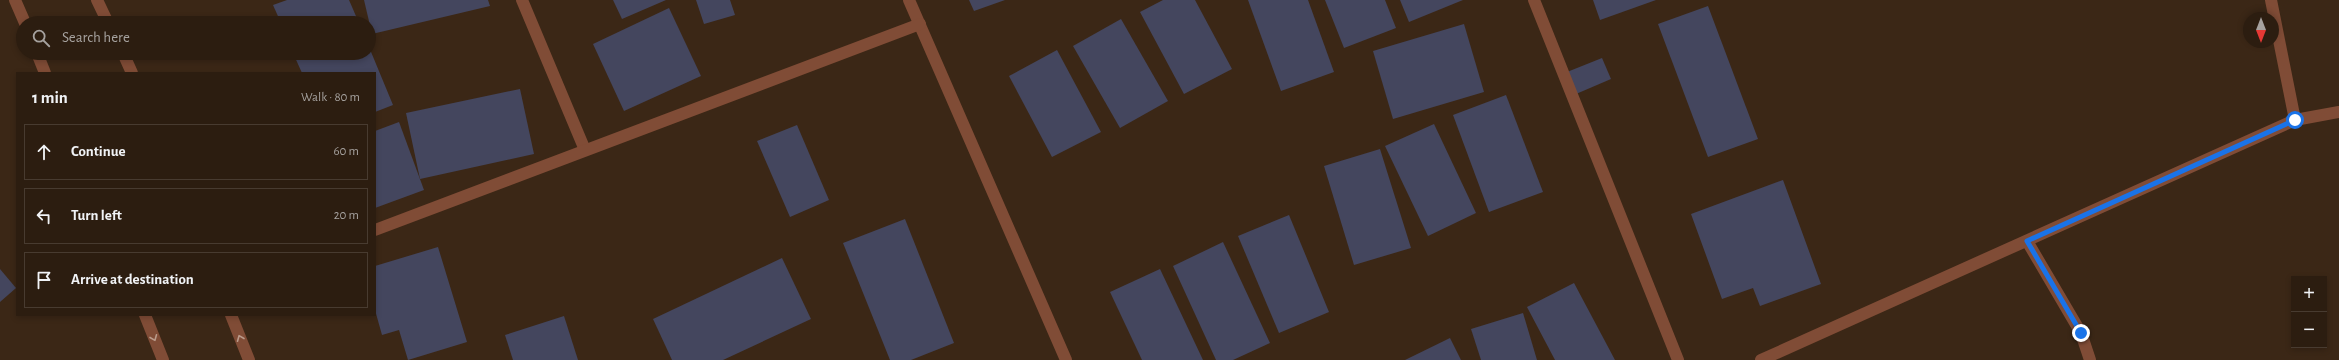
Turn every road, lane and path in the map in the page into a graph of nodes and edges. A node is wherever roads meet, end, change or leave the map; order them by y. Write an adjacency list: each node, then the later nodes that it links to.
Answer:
1 (15, 0): 7 (street)
2 (97, 0): 8 (street)
3 (522, 0): 16 (street)
4 (909, 0): 9 (street)
5 (1534, 0): 24 (street)
6 (2271, 0): 15 (street)
7 (22, 16)
8 (105, 16)
9 (920, 24): 16 (street); 23 (street)
10 (40, 60): 12 (street)
11 (126, 60): 13 (street)
12 (45, 72)
13 (132, 72)
14 (2339, 112): 15 (street)
15 (2295, 120): 18 (street)
16 (586, 150): 17 (street)
17 (376, 230)
18 (2027, 241): 25 (street); 26 (street)
19 (145, 316): 21 (street, one-way to 21)
20 (231, 316): 22 (street, one-way to 20)
21 (163, 360)
22 (249, 360)
23 (1066, 360)
24 (1678, 360)
25 (1761, 360)
26 (2090, 360)

